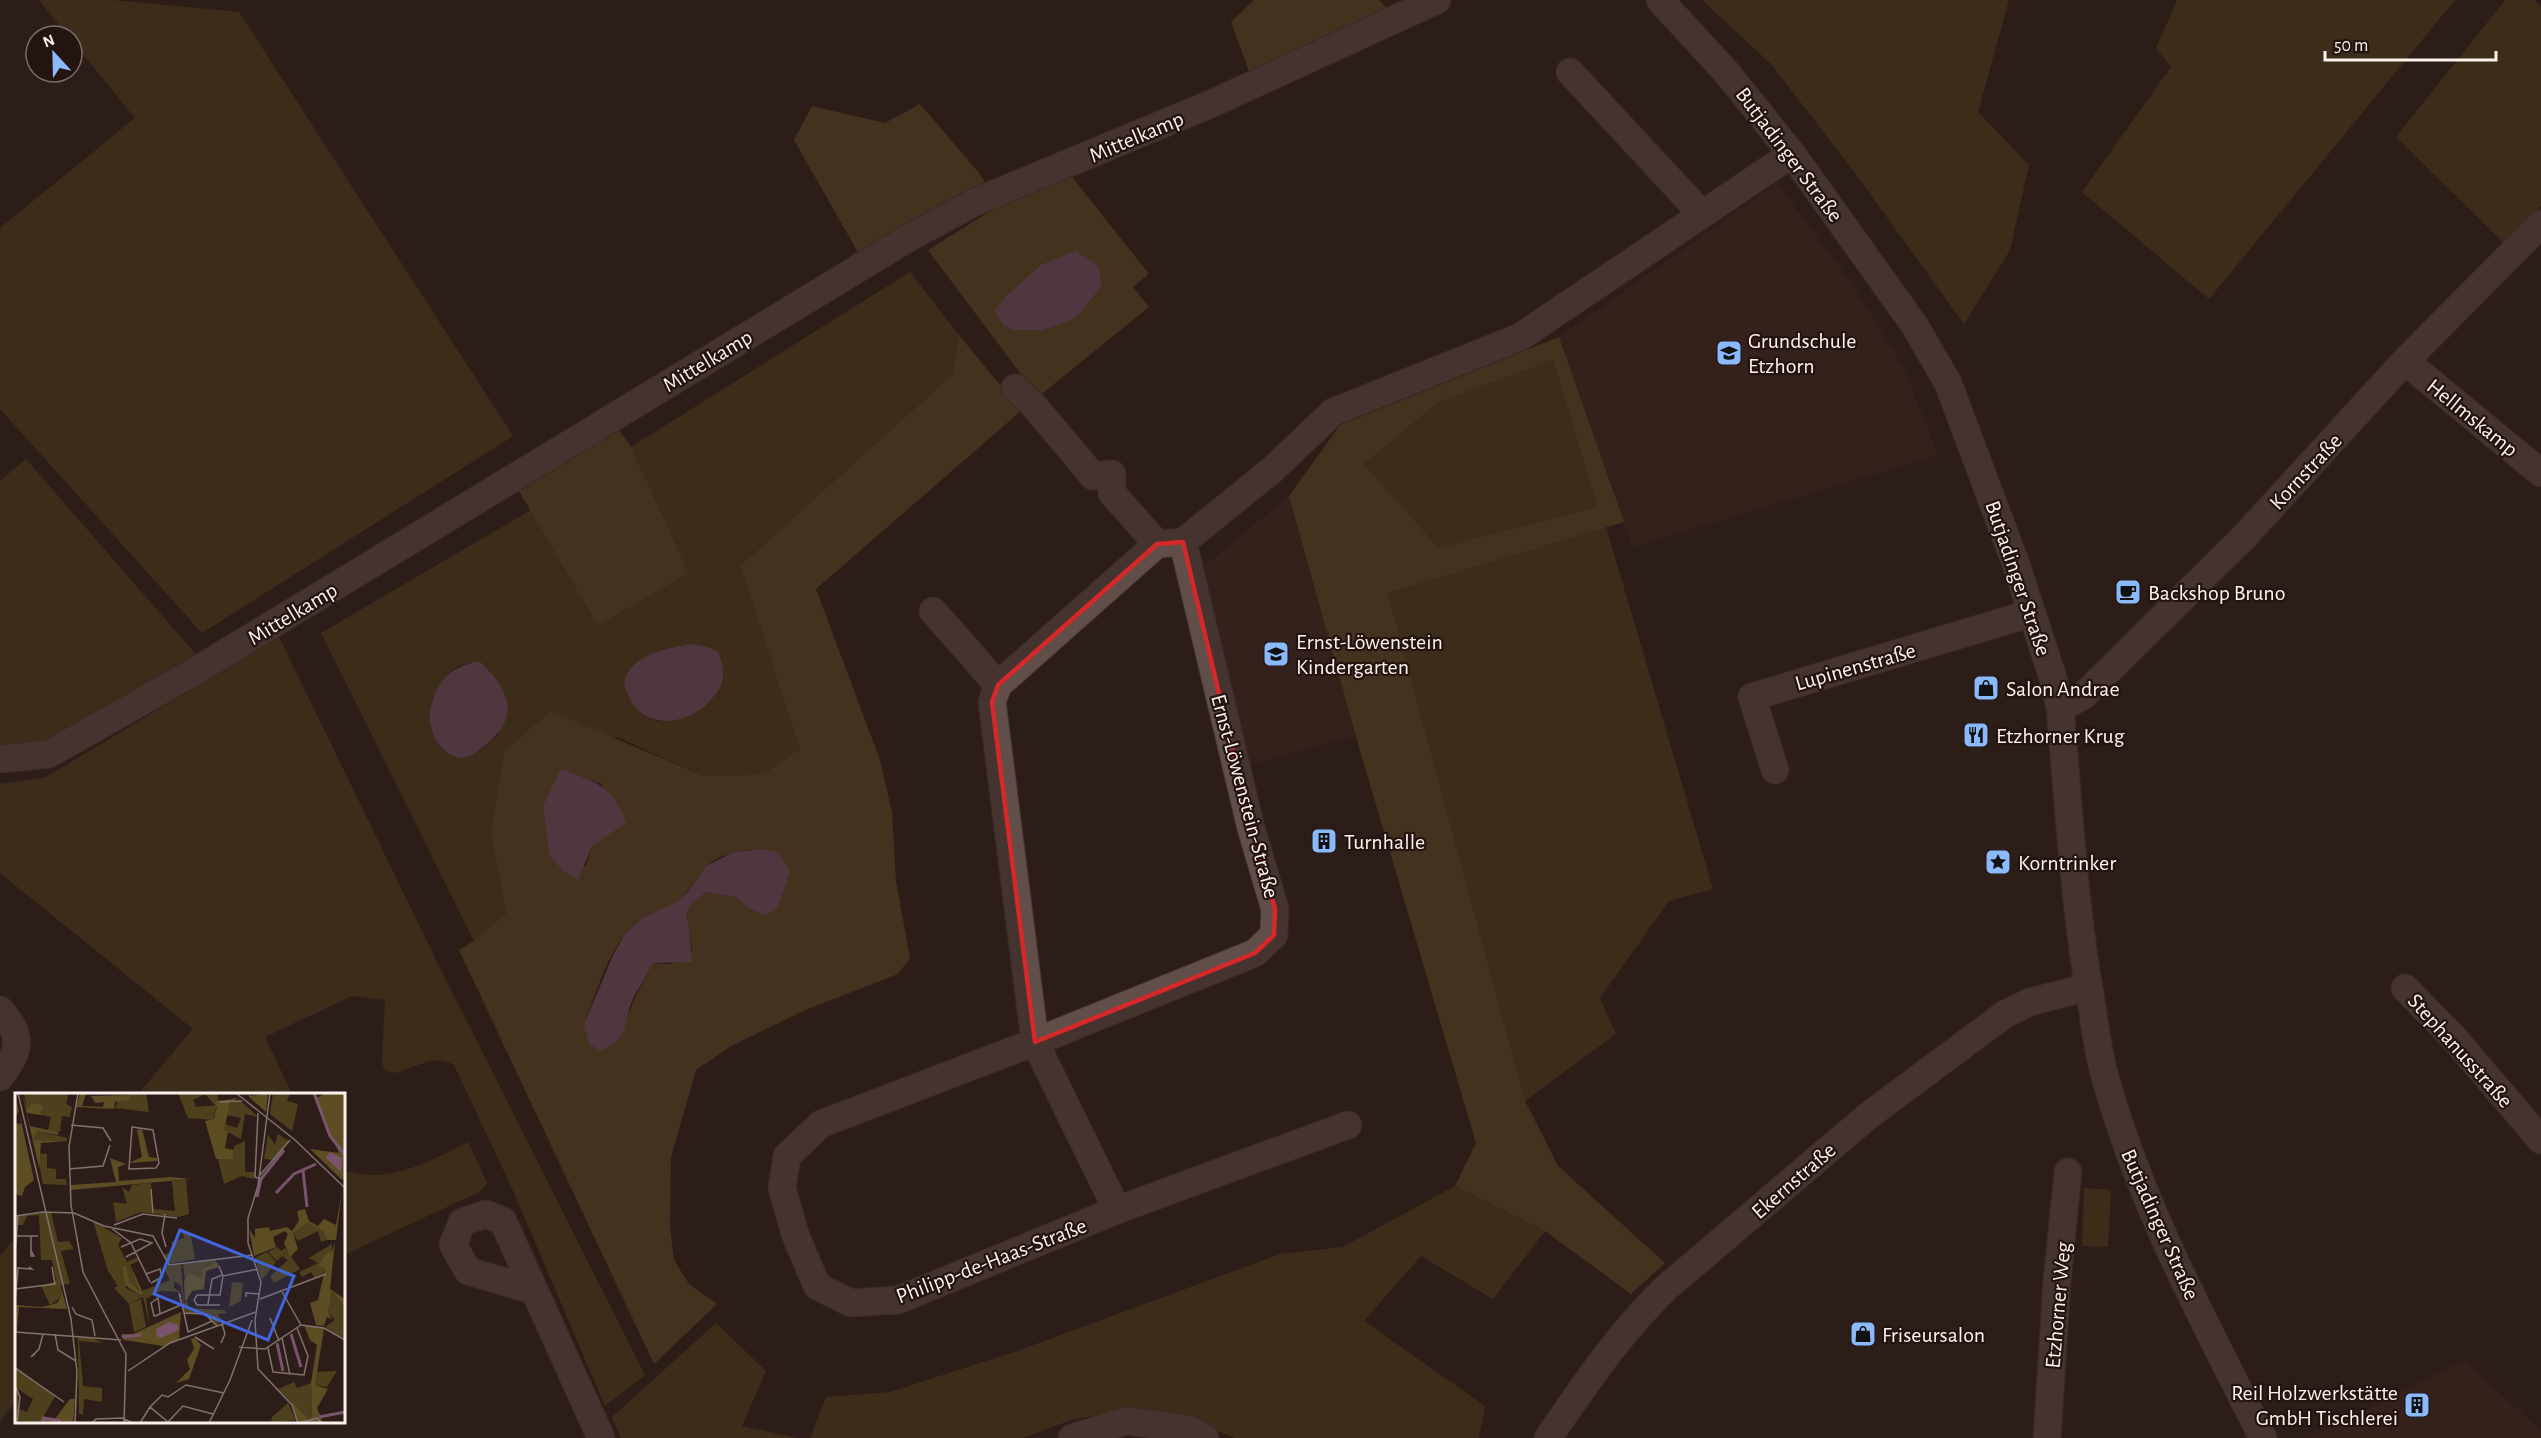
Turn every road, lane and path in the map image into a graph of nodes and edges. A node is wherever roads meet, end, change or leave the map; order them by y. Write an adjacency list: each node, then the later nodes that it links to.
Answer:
1 (1437, 0): 15 (street, Mittelkamp)
2 (1660, 0): 4 (street, Butjadinger Straße)
3 (1570, 72): 5 (street)
4 (1792, 154): 5 (street); 12 (street, Butjadinger Straße)
5 (1701, 213): 10 (street)
6 (2541, 224): 7 (street, Kornstraße)
7 (2405, 362): 9 (street, Hellmskamp); 14 (street, Kornstraße)
8 (1016, 388): 10 (street, Ernst-Löwenstein-Straße)
9 (2541, 473)
10 (1170, 543): 13 (street); 20 (street, Ernst-Löwenstein-Straße)
11 (933, 611): 13 (street)
12 (2032, 613): 14 (street, Butjadinger Straße); 16 (street, Lupinenstraße)
13 (998, 685): 20 (street)
14 (2060, 708): 17 (street, Butjadinger Straße)
15 (0, 759)
16 (1775, 770)
17 (2088, 987): 30 (street, Ekernstraße); 32 (street, Butjadinger Straße)
18 (2404, 988): 23 (street, Stephanusstraße)
19 (0, 1010): 21 (street)
20 (1035, 1042): 25 (street); 25 (street, Philipp-de-Haas-Straße)
21 (0, 1077)
22 (1348, 1125): 25 (street, Philipp-de-Haas-Straße)
23 (2541, 1140)
24 (2068, 1172): 31 (street, Etzhorner Weg)
25 (1118, 1210)
26 (532, 1290): 27 (street)
27 (595, 1435)
28 (1072, 1438): 29 (street)
29 (1205, 1438)
30 (1548, 1438)
31 (2047, 1438)
32 (2263, 1438)

